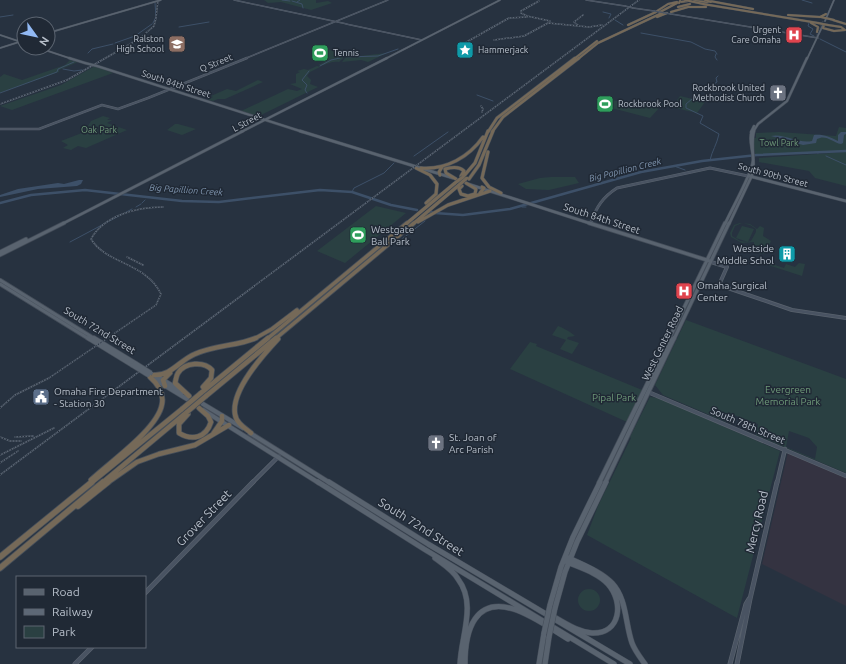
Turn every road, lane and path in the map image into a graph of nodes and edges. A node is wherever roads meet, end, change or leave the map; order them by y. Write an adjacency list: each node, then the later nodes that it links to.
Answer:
1 (162, 0): 32 (main road, bridge)
2 (234, 0): 25 (main road)
3 (388, 0): 25 (main road, Q Street)
4 (499, 0): 40 (main road, L Street)
5 (586, 0): 16 (main road, bridge)
6 (668, 0): 16 (highway)
7 (705, 0): 10 (highway); 11 (highway, bridge)
8 (833, 0): 20 (main road, West Center Road); 23 (main road, West Center Road)
9 (678, 1): 10 (highway); 16 (highway); 16 (highway)
10 (691, 1): 12 (highway, bridge); 12 (highway); 14 (highway); 16 (highway); 17 (highway)
11 (711, 1): 14 (highway); 19 (highway)
12 (700, 3): 13 (highway, bridge); 18 (highway)
13 (708, 5): 15 (highway); 18 (highway)
14 (758, 10): 26 (highway)
15 (754, 11): 17 (highway); 22 (highway)
16 (661, 12): 17 (highway); 17 (main road, bridge); 24 (highway); 24 (highway); 30 (highway); 35 (highway)
17 (671, 13): 38 (main road)
18 (768, 13): 26 (highway)
19 (776, 13): 21 (highway); 26 (highway)
20 (826, 14): 21 (highway); 23 (main road, West Center Road)
21 (812, 16): 23 (highway)
22 (787, 17): 26 (highway); 36 (highway)
23 (826, 18): 27 (main road, West Center Road); 29 (highway)
24 (644, 20): 30 (highway); 35 (highway)
25 (335, 22): 40 (main road); 44 (main road, Q Street)
26 (818, 22): 28 (highway, bridge)
27 (824, 23): 28 (highway); 31 (main road, West Center Road)
28 (829, 24): 29 (highway)
29 (846, 26)
30 (623, 30): 46 (highway)
31 (820, 30): 33 (highway); 36 (main road, West Center Road)
32 (56, 31)
33 (828, 32): 34 (highway); 36 (highway)
34 (846, 32)
35 (611, 33): 48 (highway)
36 (818, 33): 38 (main road, West Center Road)
37 (0, 35): 39 (main road)
38 (817, 38): 54 (main road, West Center Road)
39 (16, 39)
40 (421, 40): 45 (main road, L Street)
41 (16, 43): 42 (main road)
42 (0, 47)
43 (56, 52): 44 (main road, South 84th Street, bridge)
44 (169, 89): 45 (main road, South 84th Street); 47 (main road, Q Street)
45 (265, 119): 49 (main road, South 84th Street); 71 (main road, L Street)
46 (495, 126): 57 (highway); 61 (highway)
47 (0, 129)
48 (488, 131): 50 (highway); 55 (highway)
49 (355, 148): 51 (main road, South 84th Street); 52 (main road, South 84th Street)
50 (444, 166): 52 (highway); 53 (highway)
51 (416, 168): 53 (main road, South 84th Street); 65 (highway)
52 (421, 168): 53 (main road, South 84th Street)
53 (439, 174): 56 (main road, South 84th Street)
54 (749, 176): 64 (main road, South 90th Street); 68 (main road, West Center Road); 69 (main road, South 90th Street); 73 (main road, West Center Road)
55 (462, 177): 56 (highway, bridge); 56 (highway)
56 (455, 181): 65 (highway)
57 (467, 181): 58 (highway, bridge); 58 (highway); 59 (main road, South 84th Street)
58 (460, 185): 66 (highway)
59 (483, 188): 60 (main road, South 84th Street); 61 (main road, South 84th Street); 62 (highway)
60 (490, 191): 62 (highway); 63 (main road, South 84th Street)
61 (501, 193): 63 (main road, South 84th Street)
62 (475, 196): 66 (highway)
63 (523, 201): 69 (main road, South 84th Street)
64 (846, 201)
65 (427, 205): 77 (highway)
66 (424, 217): 78 (highway)
67 (737, 218): 68 (main road)
68 (731, 219): 73 (main road, West Center Road)
69 (592, 223): 70 (main road, South 84th Street)
70 (658, 244): 72 (main road, South 84th Street); 73 (main road, South 84th Street)
71 (0, 254)
72 (696, 257): 73 (main road, South 84th Street); 74 (main road)
73 (709, 261): 74 (main road, West Center Road); 80 (main road, South 84th Street); 85 (main road, West Center Road)
74 (705, 266): 85 (main road, West Center Road)
75 (0, 280): 79 (main road, South 72nd Street)
76 (0, 284): 79 (main road, South 72nd Street)
77 (331, 285): 81 (highway); 86 (highway)
78 (328, 295): 89 (highway, bridge); 92 (highway)
79 (37, 305): 82 (main road, South 72nd Street, bridge)
80 (846, 318)
81 (190, 356): 82 (highway); 83 (highway)
82 (151, 375): 83 (main road, South 72nd Street); 84 (main road, South 72nd Street); 99 (highway)
83 (163, 380): 84 (highway); 87 (main road, South 72nd Street)
84 (165, 386): 87 (main road, South 72nd Street)
85 (646, 391): 94 (main road, South 78th Street); 103 (main road, West Center Road)
86 (199, 392): 87 (highway); 89 (highway, bridge)
87 (189, 397)
88 (200, 406): 89 (highway); 90 (main road, South 72nd Street)
89 (184, 410): 99 (highway); 100 (highway)
90 (222, 418): 91 (main road, South 72nd Street); 92 (main road, South 72nd Street); 93 (highway)
91 (229, 426): 93 (highway); 95 (main road, South 72nd Street)
92 (251, 433): 95 (main road, South 72nd Street)
93 (206, 440): 100 (highway)
94 (785, 449): 96 (main road, South 78th Street); 107 (main road, Mercy Road)
95 (281, 454): 97 (main road, South 72nd Street); 98 (main road, South 72nd Street); 105 (main road, Grover Street)
96 (846, 476)
97 (341, 489): 98 (main road); 106 (main road, South 72nd Street)
98 (333, 491): 101 (main road, South 72nd Street)
99 (79, 494): 102 (highway)
100 (26, 546): 104 (highway)
101 (424, 549): 110 (main road, South 72nd Street); 112 (main road)
102 (0, 557)
103 (567, 559): 106 (main road); 108 (main road, West Center Road, bridge); 118 (main road)
104 (0, 568)
105 (146, 592)
106 (515, 596): 117 (main road, South 72nd Street)
107 (750, 599): 119 (main road, Mercy Road); 120 (main road, Mercy Road)
108 (546, 635): 114 (main road, West Center Road); 115 (main road, West Center Road)
109 (91, 648): 111 (main road)
110 (605, 658): 113 (main road); 116 (main road, South 72nd Street)
111 (75, 664)
112 (460, 664)
113 (465, 664)
114 (539, 664)
115 (545, 664)
116 (614, 664)
117 (630, 664)
118 (645, 664)
119 (730, 664)
120 (737, 664)

